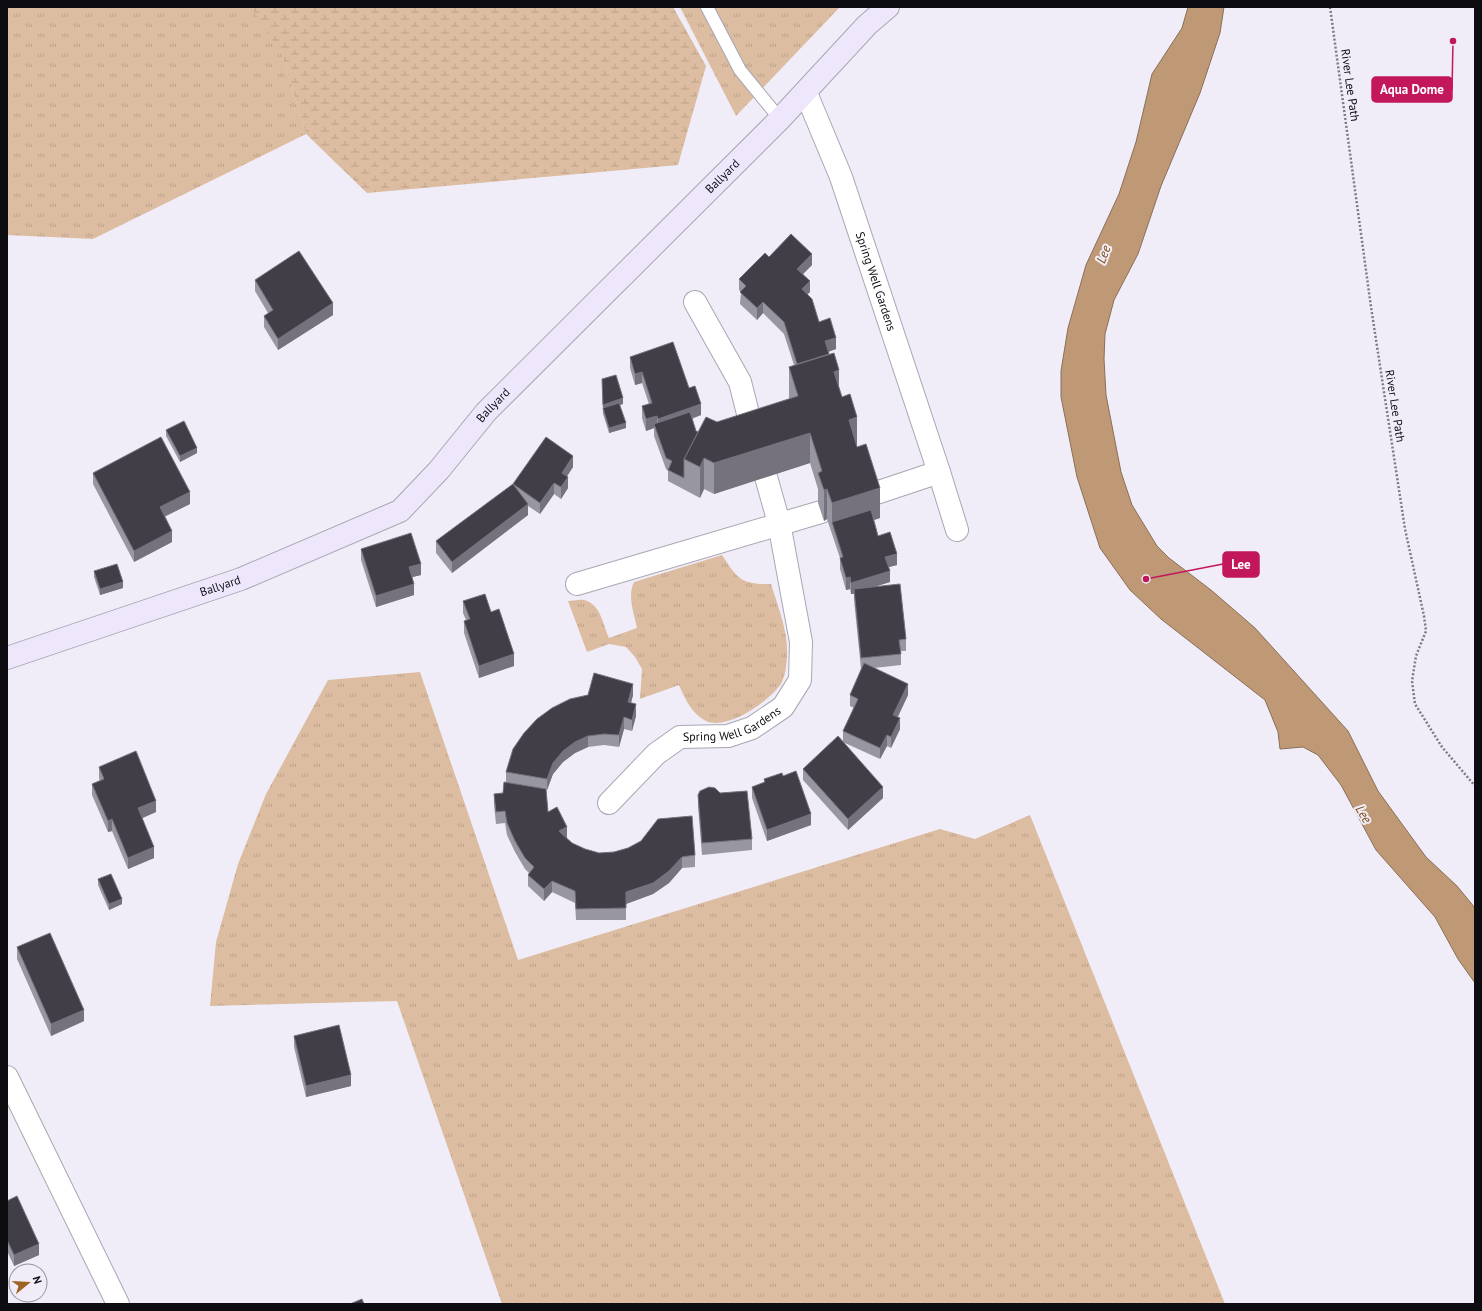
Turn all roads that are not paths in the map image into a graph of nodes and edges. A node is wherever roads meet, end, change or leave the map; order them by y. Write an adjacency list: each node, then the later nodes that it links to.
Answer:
1 (707, 7): 4 (lane)
2 (888, 7): 3 (street, Ballyard)
3 (806, 93): 4 (street, Ballyard); 7 (street, Spring Well Gardens)
4 (780, 119): 14 (street, Ballyard)
5 (695, 302): 6 (street)
6 (755, 440)
7 (939, 472): 9 (street); 12 (street, Spring Well Gardens)
8 (766, 477): 11 (street, Spring Well Gardens)
9 (873, 494)
10 (821, 512): 11 (street)
11 (779, 523): 13 (street); 15 (street, Spring Well Gardens)
12 (957, 530)
13 (577, 584)
14 (7, 658)
15 (609, 803)
16 (7, 1077): 17 (street)
17 (118, 1304)

